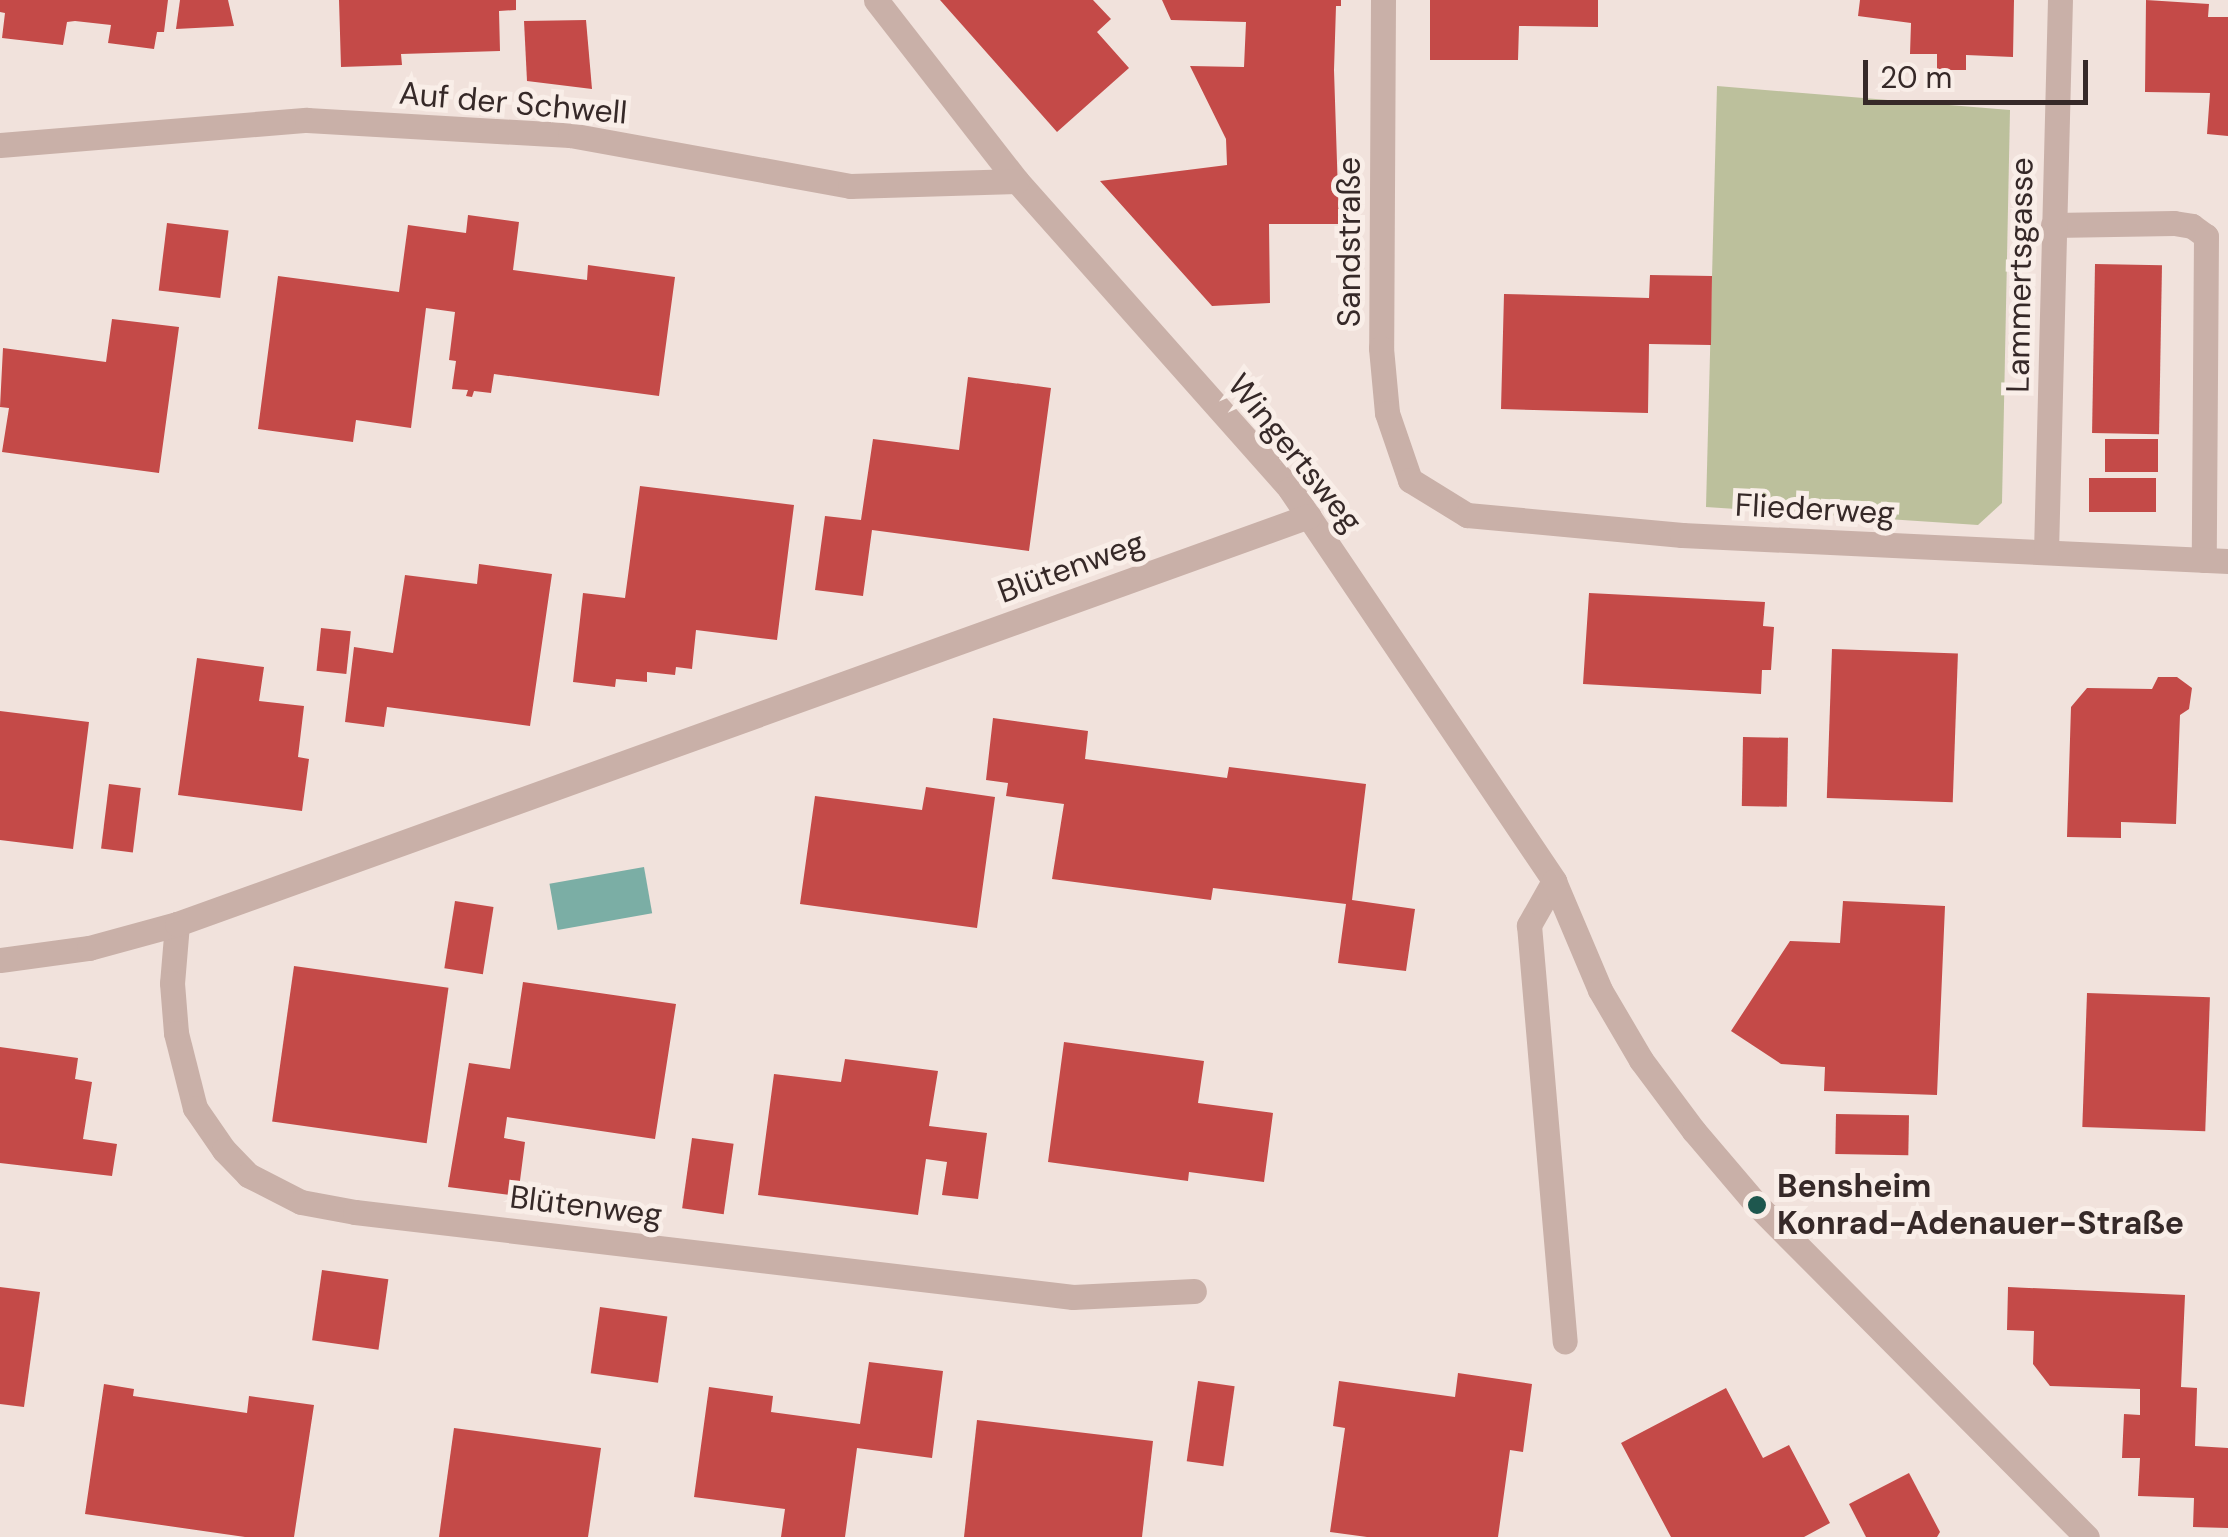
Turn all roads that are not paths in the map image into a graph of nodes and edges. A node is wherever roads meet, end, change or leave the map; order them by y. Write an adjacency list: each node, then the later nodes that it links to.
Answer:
1 (876, 0): 5 (street, Wingertsweg)
2 (1384, 0): 7 (street, Sandstraße)
3 (2060, 0): 6 (street, Lammertsgasse)
4 (0, 145): 5 (street, Auf der Schwell)
5 (1017, 181): 8 (street, Wingertsweg)
6 (2054, 225): 9 (street, Lammertsgasse); 10 (street)
7 (1410, 480): 9 (street, Fliederweg)
8 (1309, 516): 11 (street, Wingertsweg); 12 (street, Blütenweg)
9 (2046, 552): 10 (street, Fliederweg)
10 (2216, 561)
11 (1554, 882): 15 (street); 16 (street, Wingertsweg)
12 (177, 924): 13 (street, Blütenweg); 14 (street, Blütenweg)
13 (0, 960)
14 (1194, 1292)
15 (1565, 1341)
16 (2088, 1537)

